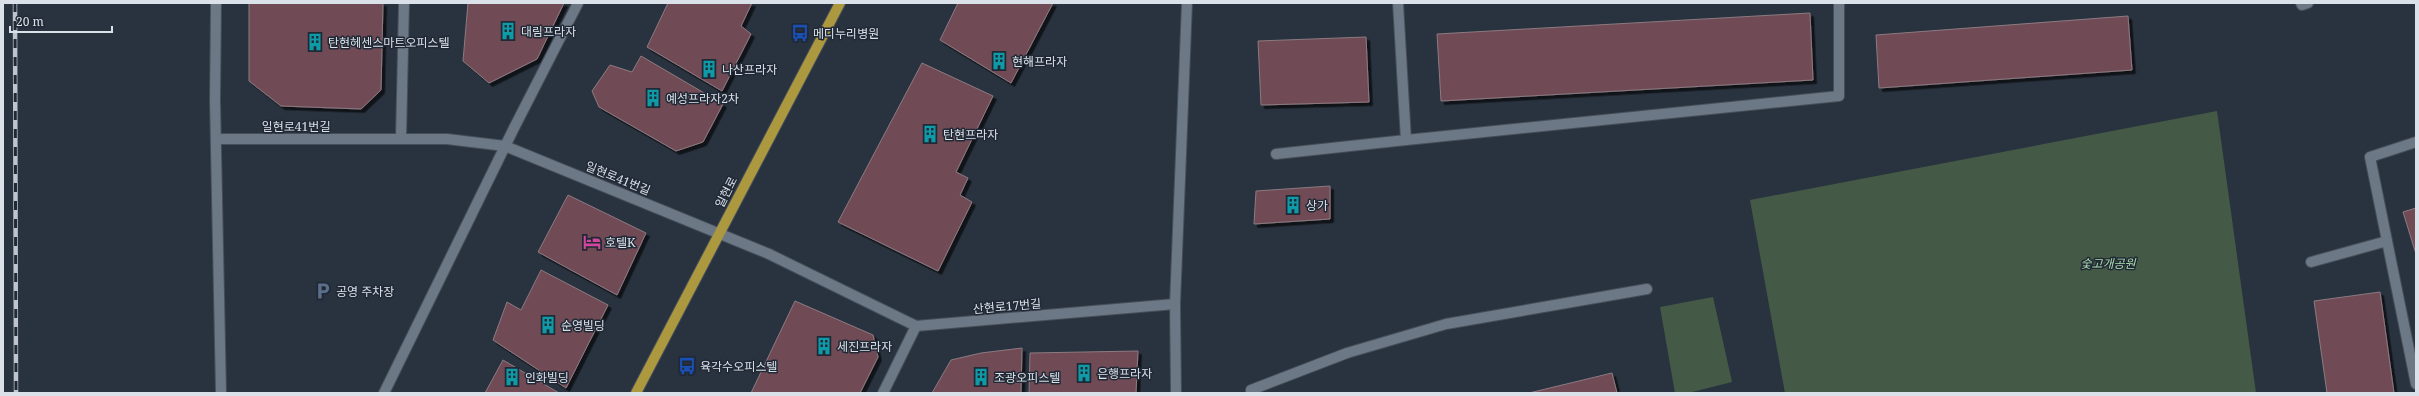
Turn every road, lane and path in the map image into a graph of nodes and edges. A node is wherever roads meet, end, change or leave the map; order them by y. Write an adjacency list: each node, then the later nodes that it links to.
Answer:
1 (216, 3): 11 (street)
2 (404, 3): 10 (street)
3 (578, 3): 14 (street)
4 (840, 3): 16 (main road, 일현로)
5 (1188, 3): 20 (street)
6 (1398, 3): 12 (street)
7 (1838, 3): 12 (street)
8 (2301, 3): 9 (street)
9 (2308, 3)
10 (401, 138): 11 (street, 일현로41번길); 14 (street, 일현로41번길)
11 (216, 139): 24 (street)
12 (1406, 140): 15 (street)
13 (2416, 142): 17 (street)
14 (505, 146): 16 (street, 일현로41번길); 25 (street)
15 (1276, 154)
16 (720, 233): 21 (street, 일현로41번길); 26 (main road, 일현로)
17 (2387, 241): 18 (street); 22 (street)
18 (2311, 262)
19 (1647, 289): 29 (street)
20 (1175, 304): 21 (street, 산현로17번길); 28 (street)
21 (916, 326): 27 (street)
22 (2412, 339): 23 (street)
23 (2416, 384)
24 (221, 393)
25 (384, 393)
26 (636, 393)
27 (883, 393)
28 (1176, 393)
29 (1251, 393)

